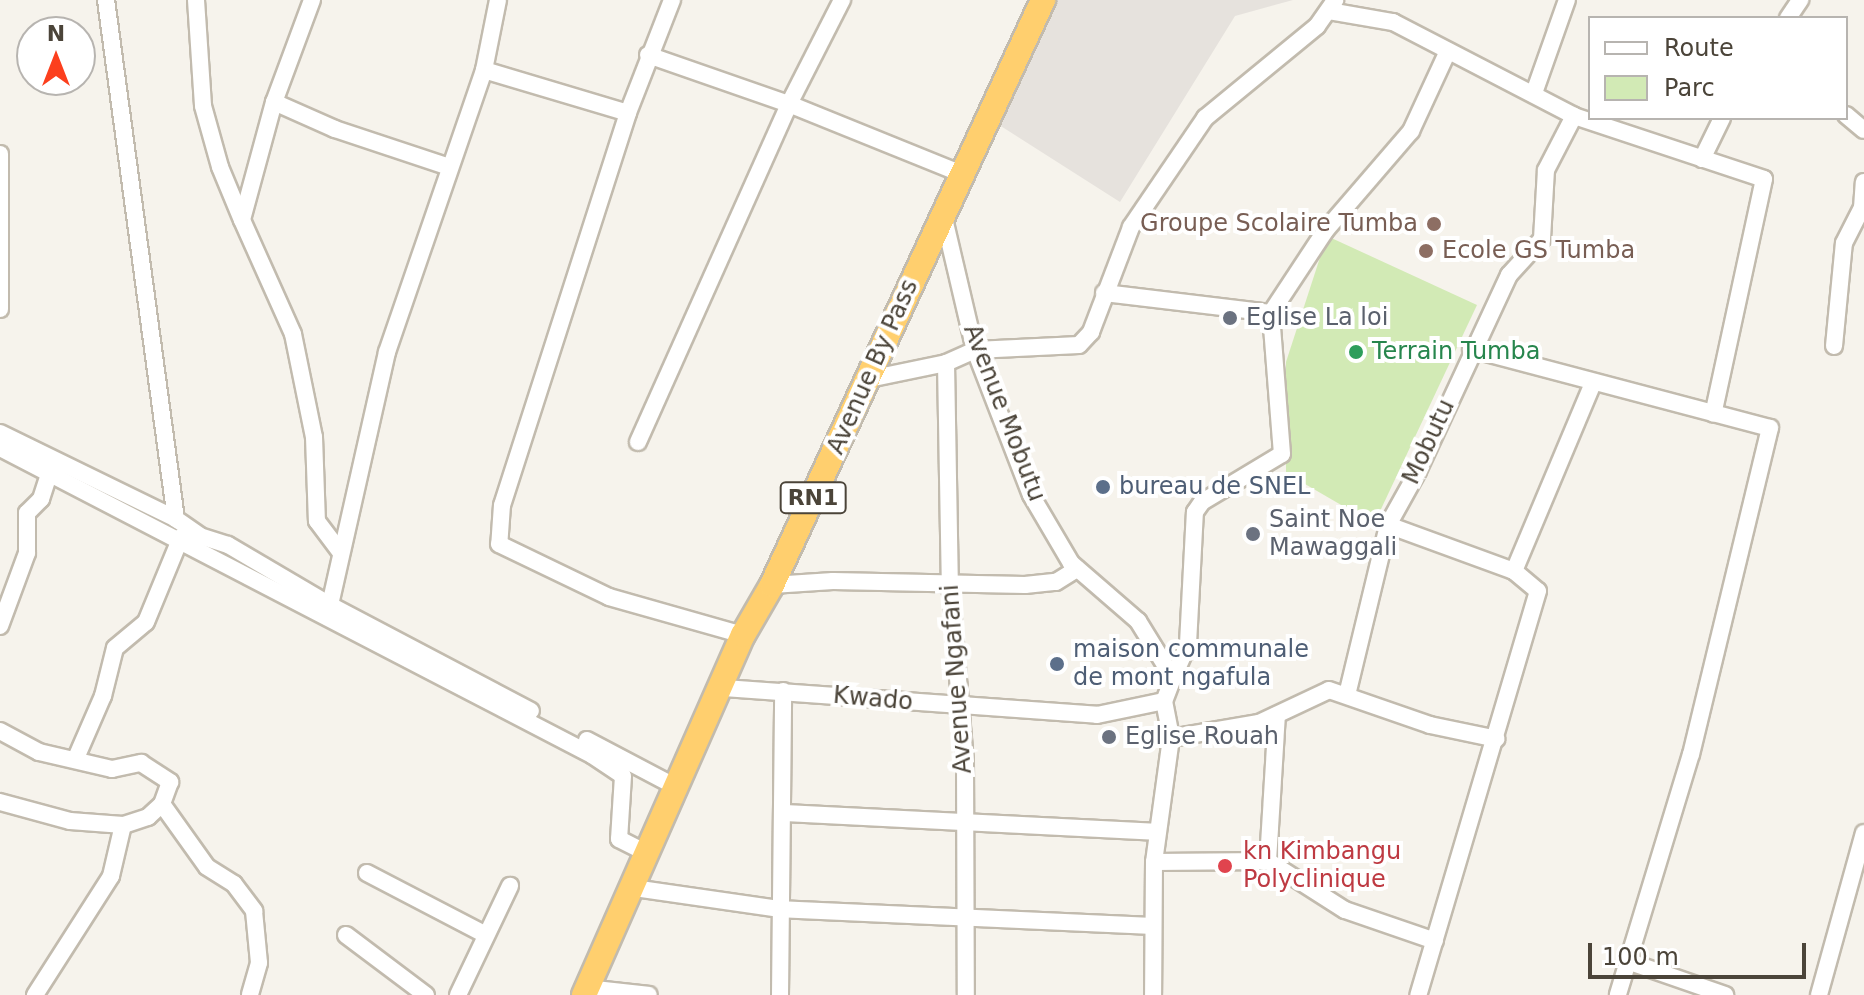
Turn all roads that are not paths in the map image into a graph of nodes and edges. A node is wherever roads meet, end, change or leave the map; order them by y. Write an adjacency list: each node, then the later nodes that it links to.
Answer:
1 (106, 0): 42 (street)
2 (196, 0): 27 (street)
3 (312, 0): 14 (street)
4 (498, 0): 12 (street)
5 (672, 0): 11 (street)
6 (842, 0): 15 (street)
7 (1043, 0): 24 (highway, Avenue By Pass / RN1)
8 (1567, 0): 13 (street)
9 (1332, 5): 10 (street); 28 (street)
10 (1448, 51): 13 (street); 30 (street)
11 (648, 55): 15 (street); 16 (street)
12 (484, 70): 16 (street); 23 (street)
13 (1534, 93): 17 (street)
14 (274, 102): 23 (street); 27 (street)
15 (789, 104): 24 (street); 39 (street)
16 (628, 113): 52 (street)
17 (1574, 116): 22 (street); 32 (street, Mobutu)
18 (1848, 117): 20 (street)
19 (1721, 120): 22 (street)
20 (1864, 130)
21 (0, 154): 29 (street)
22 (1702, 159): 37 (street)
23 (449, 167): 45 (street)
24 (962, 174): 26 (highway, Avenue By Pass / RN1)
25 (1864, 182): 31 (street)
26 (942, 213): 33 (street, Avenue Mobutu); 35 (highway, Avenue By Pass / RN1)
27 (242, 220): 45 (street)
28 (1104, 293): 30 (street); 33 (street)
29 (0, 309)
30 (1271, 313): 53 (street)
31 (1834, 346)
32 (1471, 349): 36 (street); 43 (street, Mobutu)
33 (975, 350): 34 (street); 46 (street, Avenue Mobutu)
34 (946, 363): 35 (street); 48 (street, Avenue Ngafani)
35 (869, 379): 49 (highway, Avenue By Pass / RN1)
36 (1593, 383): 37 (street); 47 (street)
37 (1713, 414): 84 (street)
38 (0, 433): 42 (street)
39 (638, 442)
40 (0, 448): 41 (street)
41 (49, 474): 44 (street); 51 (street)
42 (176, 519): 50 (street)
43 (1388, 525): 47 (street); 56 (street, Mobutu)
44 (181, 537): 63 (street); 72 (street)
45 (340, 551): 50 (street)
46 (1077, 569): 48 (street); 53 (street, Avenue Mobutu)
47 (1514, 571): 62 (street)
48 (950, 583): 49 (street); 58 (street, Avenue Ngafani)
49 (772, 585): 52 (highway, Avenue By Pass / RN1)
50 (330, 605): 64 (street)
51 (0, 626)
52 (743, 635): 54 (highway, Avenue By Pass / RN1)
53 (1173, 678): 57 (street)
54 (724, 688): 55 (street, Kwado); 64 (highway, Avenue By Pass / RN1)
55 (783, 691): 58 (street, Kwado); 67 (street)
56 (1347, 695): 59 (street); 62 (street)
57 (1164, 701): 58 (street, Kwado); 61 (street)
58 (958, 706): 68 (street, Avenue Ngafani)
59 (1277, 715): 61 (street); 73 (street)
60 (0, 731): 63 (street)
61 (1171, 738): 70 (street)
62 (1497, 739): 83 (street)
63 (76, 758): 66 (street)
64 (678, 788): 72 (highway, Avenue By Pass / RN1)
65 (0, 802): 69 (street)
66 (162, 804): 69 (street); 87 (street)
67 (783, 813): 68 (street); 78 (street)
68 (963, 821): 70 (street); 79 (street, Avenue Ngafani)
69 (123, 825): 86 (street)
70 (1157, 832): 74 (street)
71 (1863, 843): 97 (street)
72 (648, 854): 77 (highway, Avenue By Pass / RN1)
73 (1268, 861): 74 (street); 83 (street)
74 (1154, 862): 80 (street)
75 (367, 873): 82 (street)
76 (510, 886): 82 (street)
77 (634, 888): 78 (street); 85 (highway, Avenue By Pass / RN1)
78 (779, 909): 79 (street); 91 (street)
79 (966, 921): 80 (street); 92 (street, Avenue Ngafani)
80 (1151, 926): 93 (street)
81 (346, 935): 88 (street)
82 (486, 935): 89 (street)
83 (1435, 941): 94 (street)
84 (1627, 961): 95 (street); 96 (street)
85 (585, 991): 90 (street)
86 (35, 995)
87 (250, 995)
88 (426, 995)
89 (458, 995)
90 (649, 995)
91 (780, 995)
92 (966, 995)
93 (1153, 995)
94 (1418, 995)
95 (1618, 995)
96 (1725, 995)
97 (1819, 995)

